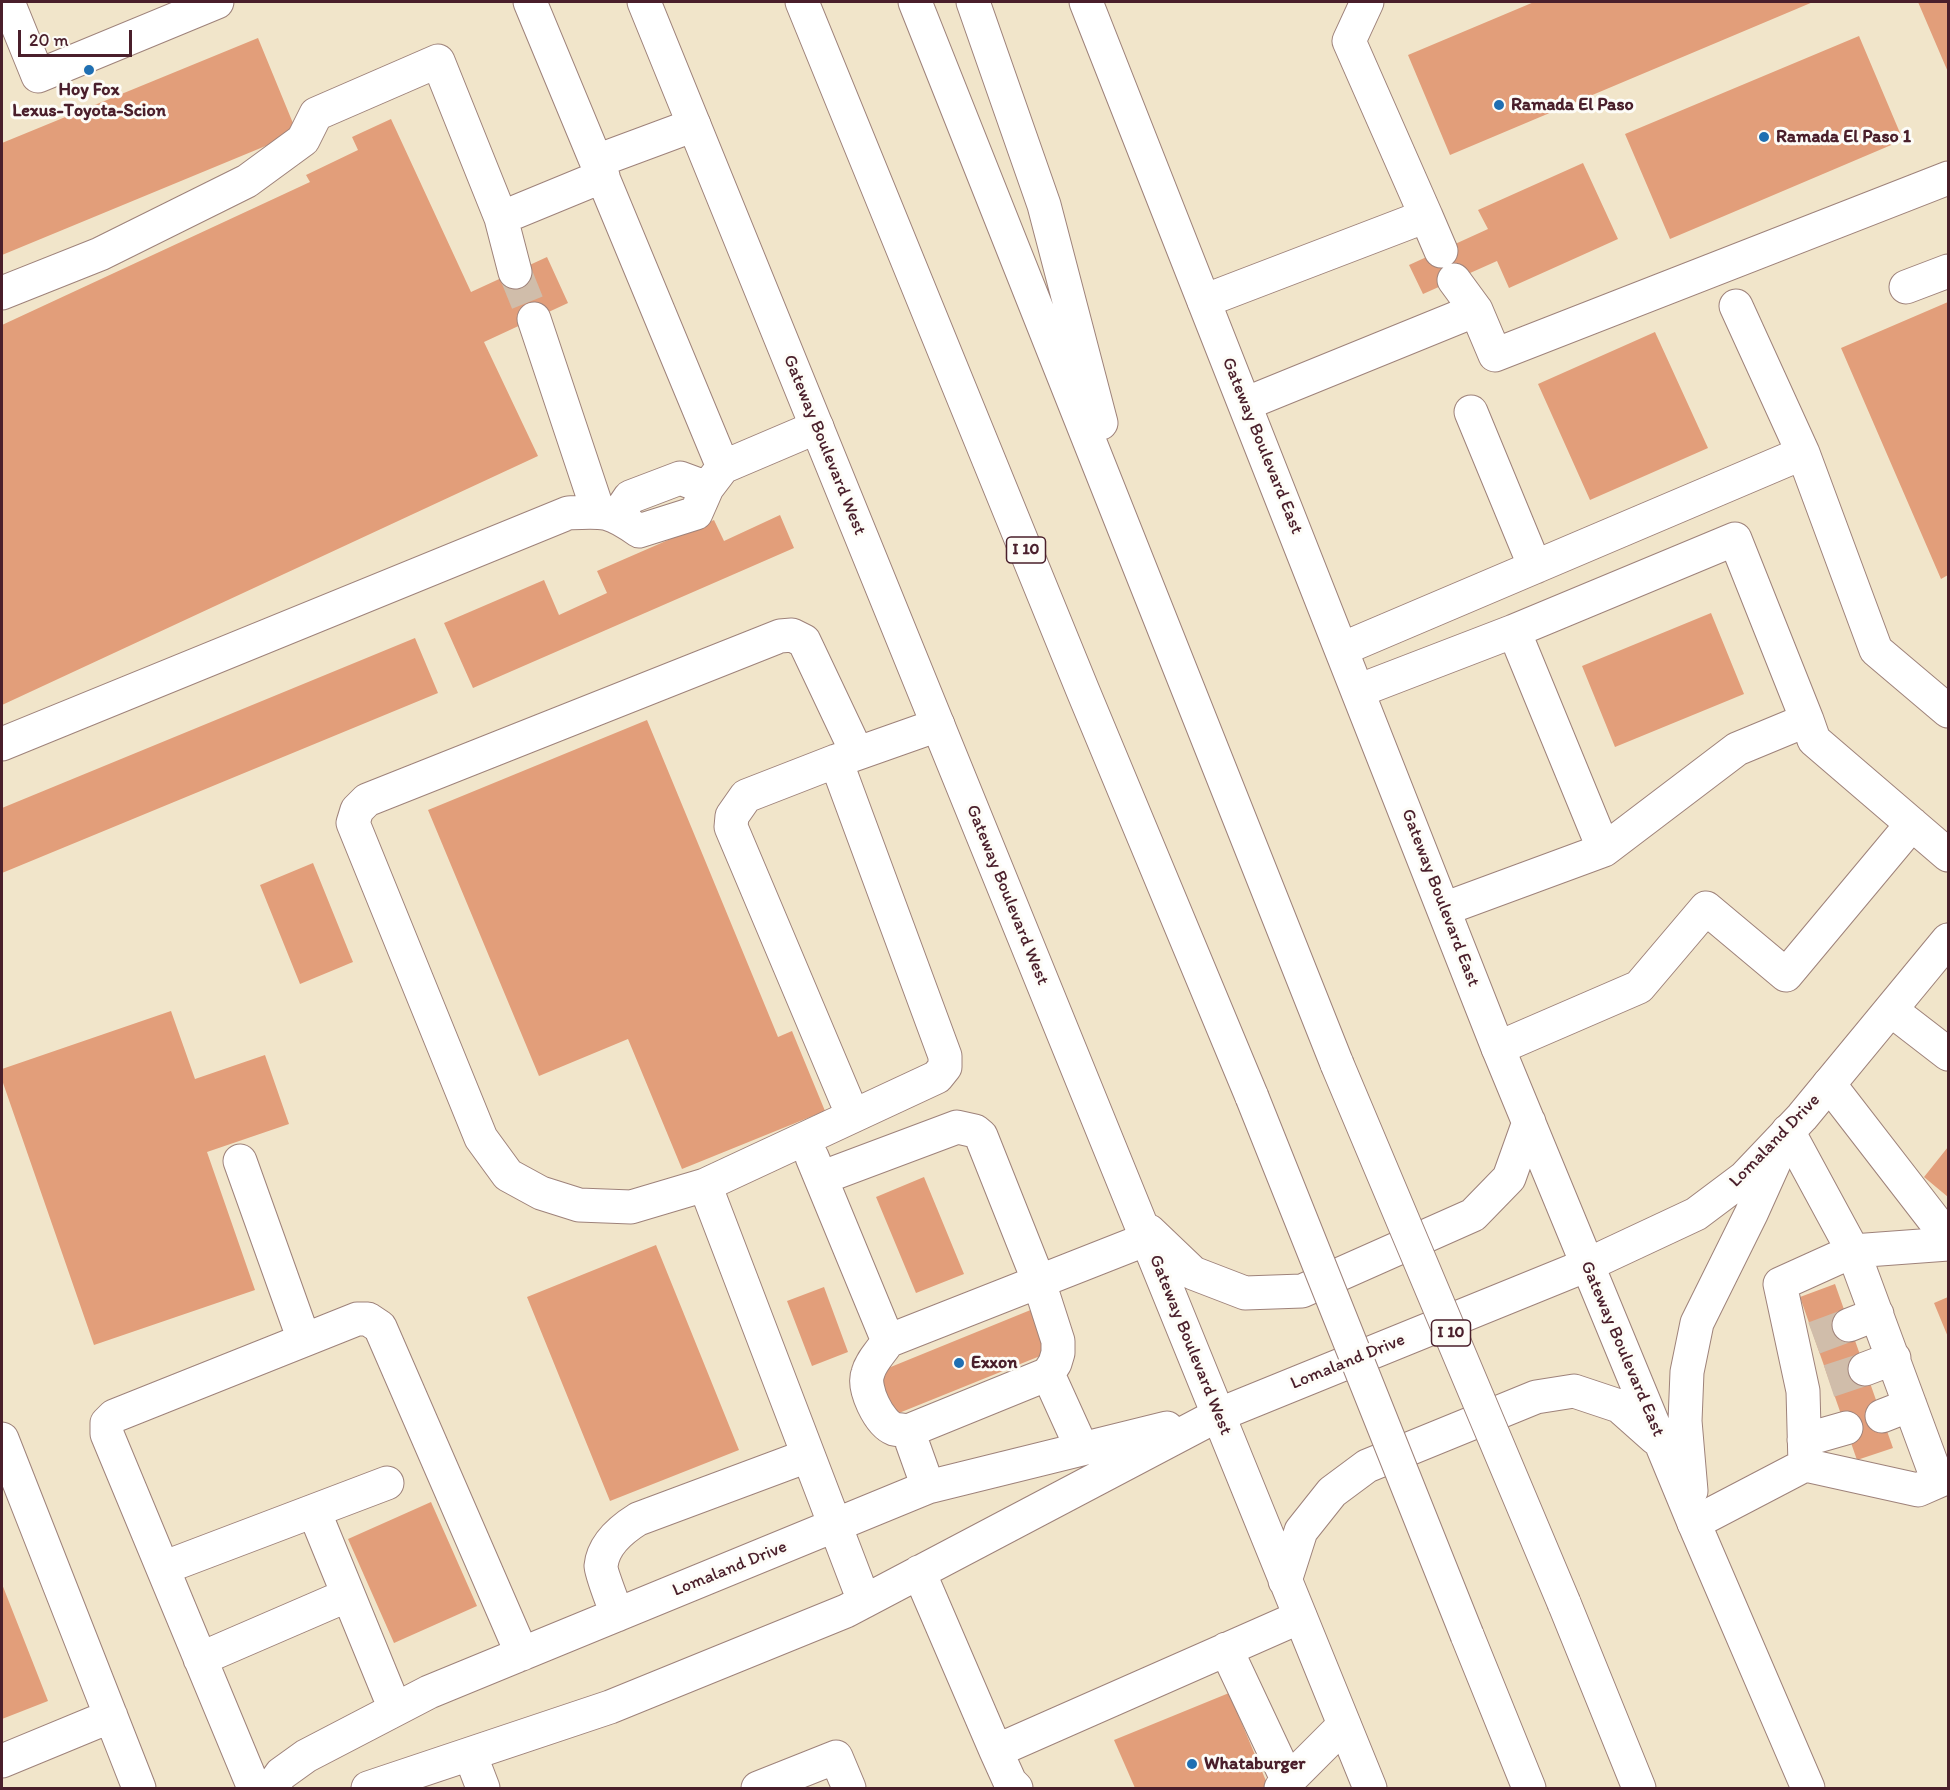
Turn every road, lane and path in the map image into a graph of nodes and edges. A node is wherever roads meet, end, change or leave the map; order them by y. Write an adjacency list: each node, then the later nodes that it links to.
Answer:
1 (8, 2): 2 (main road)
2 (217, 2)
3 (530, 2): 11 (main road)
4 (644, 2): 10 (main road, Gateway Boulevard West)
5 (802, 2): 106 (main road, I 10, bridge)
6 (915, 2): 31 (main road, I 10)
7 (973, 2): 31 (main road)
8 (1086, 2): 21 (main road, Gateway Boulevard East)
9 (1367, 2): 13 (main road)
10 (694, 125): 11 (main road); 27 (main road, Gateway Boulevard West)
11 (600, 169): 14 (main road); 29 (main road)
12 (1948, 178): 23 (main road)
13 (1426, 216): 15 (main road); 21 (main road)
14 (501, 219): 17 (main road); 20 (main road)
15 (1441, 250)
16 (1948, 271): 19 (main road)
17 (515, 272)
18 (1454, 280): 23 (main road)
19 (1906, 287)
20 (2, 293)
21 (1204, 301): 25 (main road, Gateway Boulevard East)
22 (1736, 306): 28 (main road)
23 (1476, 310): 25 (main road)
24 (534, 319): 30 (main road)
25 (1245, 404): 34 (main road, Gateway Boulevard East)
26 (1471, 412): 32 (main road)
27 (817, 428): 29 (main road); 38 (main road, Gateway Boulevard West)
28 (1803, 453): 32 (main road); 36 (main road)
29 (715, 478): 30 (main road)
30 (607, 514): 39 (main road)
31 (1139, 567): 107 (main road, I 10, bridge)
32 (1535, 567): 34 (main road)
33 (1514, 631): 35 (main road); 37 (main road); 42 (main road)
34 (1342, 649): 35 (main road, Gateway Boulevard East)
35 (1358, 691): 44 (main road, Gateway Boulevard East)
36 (1948, 711)
37 (1807, 720): 41 (main road); 42 (main road)
38 (938, 725): 40 (main road); 57 (main road, Gateway Boulevard West)
39 (2, 744)
40 (847, 757): 50 (main road); 50 (main road); 56 (main road)
41 (1912, 824): 43 (main road); 47 (main road)
42 (1604, 850): 44 (main road)
43 (1948, 855)
44 (1444, 909): 47 (main road, Gateway Boulevard East)
45 (1948, 940): 46 (main road, Lomaland Drive)
46 (1891, 1010): 48 (main road); 49 (main road, Lomaland Drive)
47 (1498, 1048): 51 (main road, Gateway Boulevard East)
48 (1948, 1054)
49 (1829, 1084): 52 (main road, Lomaland Drive); 58 (main road)
50 (852, 1116): 53 (main road)
51 (1529, 1122): 57 (main road); 61 (main road, Gateway Boulevard East)
52 (1788, 1131): 60 (main road); 61 (main road, Lomaland Drive); 78 (main road)
53 (805, 1138): 55 (main road); 56 (main road)
54 (240, 1161): 63 (main road)
55 (821, 1178): 62 (main road); 64 (main road)
56 (705, 1185): 73 (main road)
57 (1144, 1231): 62 (main road); 66 (main road, Gateway Boulevard West)
58 (1948, 1238)
59 (1948, 1244): 60 (main road)
60 (1853, 1251): 72 (main road); 74 (main road)
61 (1587, 1264): 66 (main road, Lomaland Drive); 70 (main road, Gateway Boulevard East)
62 (1039, 1282): 64 (main road); 65 (main road)
63 (304, 1340): 80 (main road); 88 (main road)
64 (888, 1341): 68 (main road)
65 (1048, 1374): 68 (main road); 71 (main road)
66 (1218, 1415): 71 (main road, Lomaland Drive); 81 (main road, Lomaland Drive); 82 (main road, Gateway Boulevard West)
67 (1846, 1428): 72 (main road)
68 (908, 1431): 76 (main road)
69 (2, 1439): 91 (main road)
70 (1661, 1443): 78 (main road, Gateway Boulevard East); 82 (main road)
71 (1082, 1449): 76 (main road, Lomaland Drive)
72 (1804, 1453): 74 (main road); 78 (main road)
73 (807, 1456): 79 (main road); 85 (main road)
74 (1943, 1479)
75 (387, 1484): 77 (main road)
76 (928, 1487): 79 (main road, Lomaland Drive)
77 (315, 1511): 80 (main road); 83 (main road)
78 (1694, 1523): 108 (main road, Gateway Boulevard East)
79 (834, 1526): 84 (main road); 85 (main road, Lomaland Drive)
80 (163, 1568): 89 (main road)
81 (919, 1572): 84 (main road, Lomaland Drive); 93 (main road)
82 (1286, 1581): 86 (main road, Gateway Boulevard West)
83 (348, 1595): 89 (main road); 90 (main road)
84 (864, 1601): 94 (main road, Lomaland Drive)
85 (617, 1615): 88 (main road, Lomaland Drive)
86 (1300, 1617): 87 (main road); 92 (main road, Gateway Boulevard West)
87 (1226, 1649): 93 (main road); 96 (main road)
88 (522, 1654): 90 (main road, Lomaland Drive)
89 (200, 1659): 99 (main road)
90 (395, 1709): 100 (main road, Lomaland Drive)
91 (111, 1716): 95 (main road); 98 (main road)
92 (1344, 1725): 96 (main road); 105 (main road, Gateway Boulevard West)
93 (996, 1751): 97 (main road)
94 (470, 1755): 101 (main road, Lomaland Drive); 102 (main road)
95 (2, 1761)
96 (1284, 1785)
97 (1012, 1786)
98 (139, 1788)
99 (254, 1788)
100 (271, 1788)
101 (374, 1788)
102 (483, 1788)
103 (758, 1788): 104 (main road)
104 (849, 1788)
105 (1370, 1788)
106 (1529, 1788)
107 (1639, 1788)
108 (1808, 1788)

